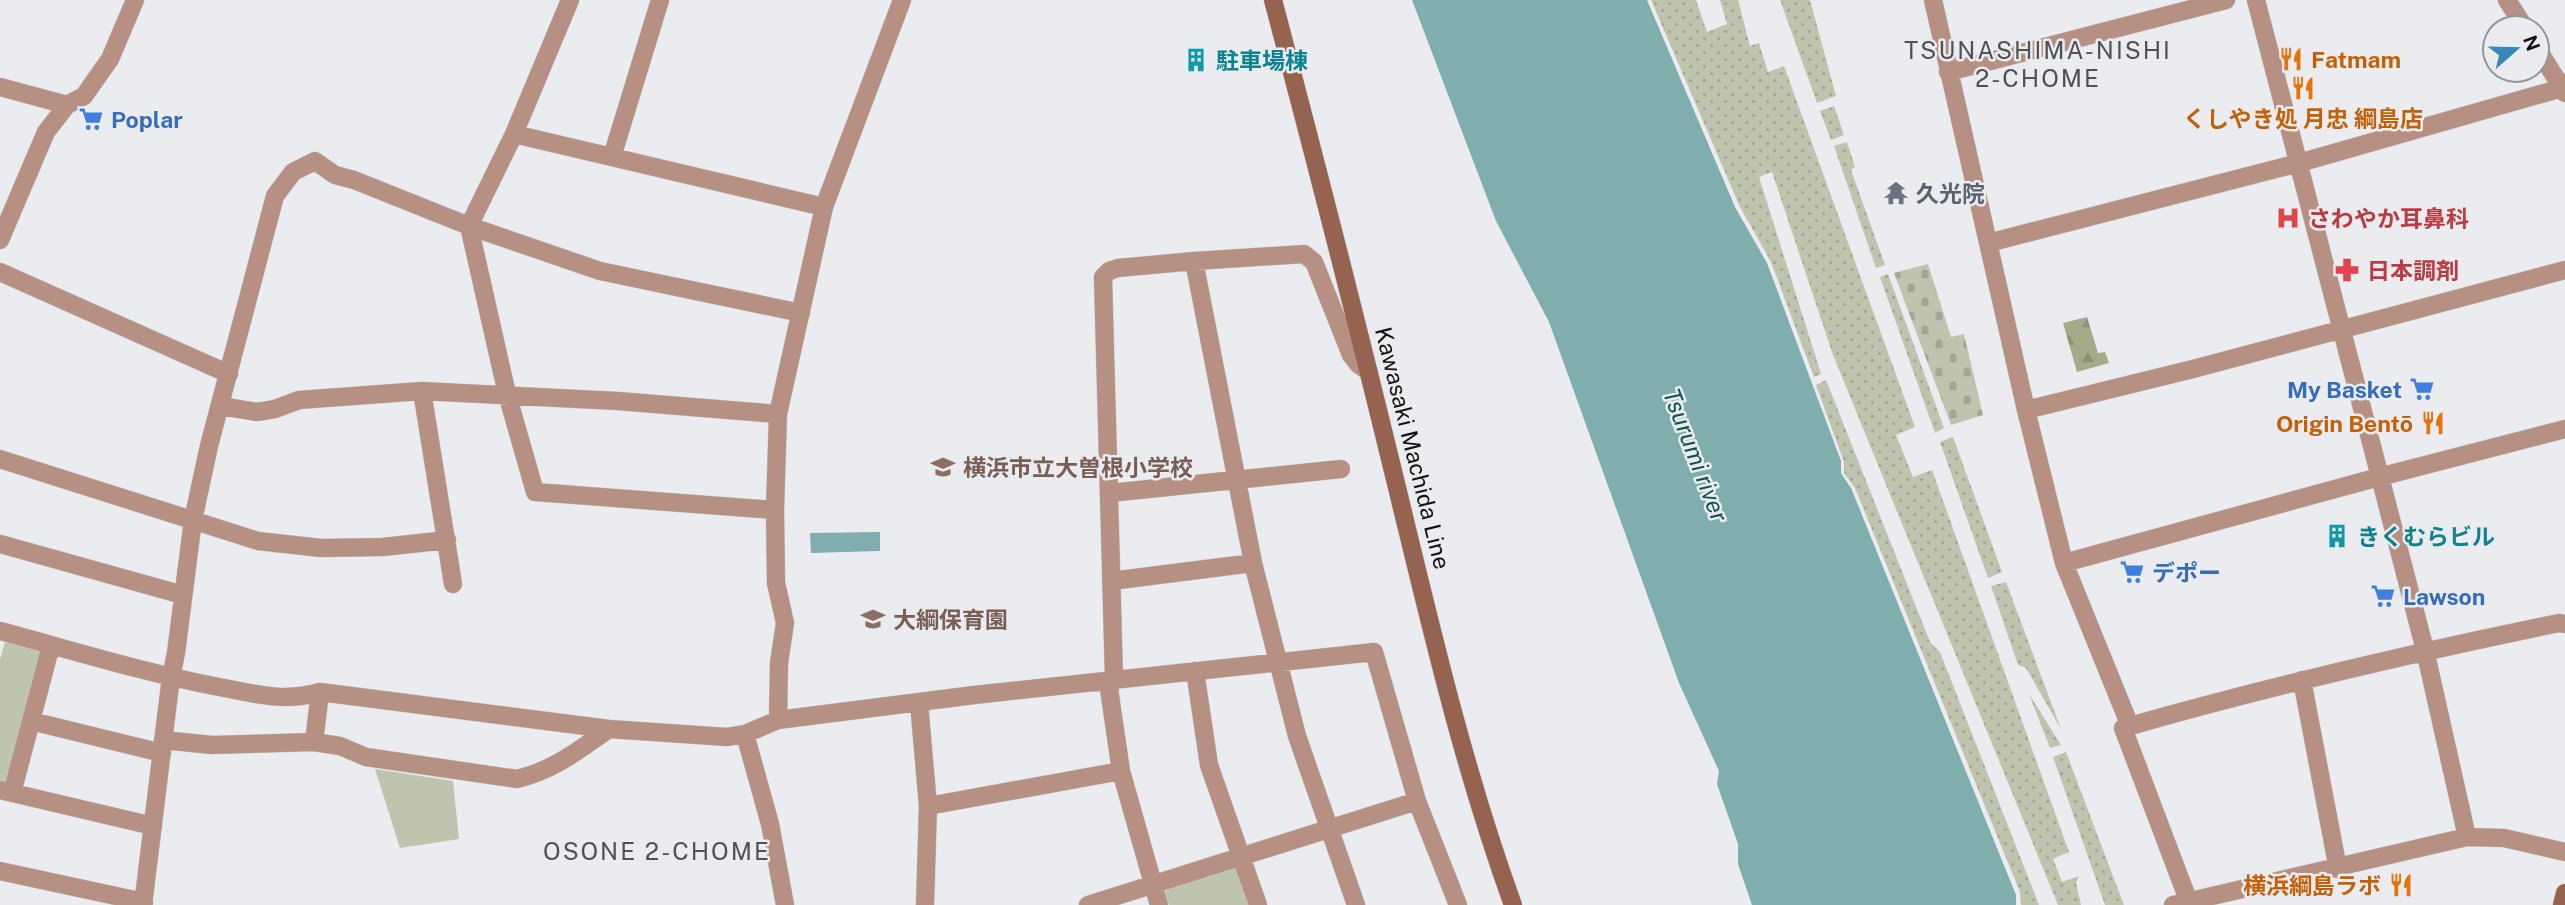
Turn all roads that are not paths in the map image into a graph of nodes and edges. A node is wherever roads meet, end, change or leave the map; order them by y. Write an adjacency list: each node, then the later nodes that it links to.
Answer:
1 (135, 0): 13 (street)
2 (570, 0): 14 (street)
3 (660, 0): 15 (street)
4 (902, 0): 17 (street)
5 (1273, 0): 26 (main road, Kawasaki Machida Line)
6 (1933, 0): 10 (street)
7 (2226, 0): 10 (street)
8 (2256, 0): 16 (street)
9 (2551, 69): 12 (street)
10 (1948, 72): 20 (street)
11 (0, 87): 13 (street)
12 (2564, 88): 16 (street)
13 (67, 105): 19 (street)
14 (514, 134): 15 (street); 18 (street)
15 (612, 158): 17 (street)
16 (2299, 163): 20 (street); 25 (street)
17 (824, 207): 24 (street)
18 (469, 226): 24 (street); 27 (street); 29 (street)
19 (0, 240)
20 (1988, 243): 31 (street)
21 (1194, 261): 26 (street); 37 (street); 38 (street)
22 (2565, 270): 25 (street)
23 (0, 272): 27 (street)
24 (800, 313): 32 (street)
25 (2341, 330): 31 (street); 36 (street)
26 (1369, 372): 88 (main road, Kawasaki Machida Line)
27 (229, 374): 30 (street)
28 (422, 391): 29 (street); 30 (street); 41 (street)
29 (507, 394): 32 (street); 39 (street)
30 (221, 406): 40 (street)
31 (2026, 410): 44 (street)
32 (778, 414): 39 (street)
33 (2565, 429): 36 (street)
34 (0, 459): 40 (street)
35 (1341, 469): 37 (street)
36 (2379, 477): 44 (street); 51 (street)
37 (1235, 478): 38 (street); 43 (street)
38 (1110, 493): 45 (street)
39 (775, 510): 59 (street)
40 (193, 520): 41 (street); 47 (street)
41 (447, 540): 46 (street)
42 (0, 544): 47 (street)
43 (1253, 563): 45 (street); 52 (street)
44 (2064, 563): 61 (street)
45 (1111, 581): 55 (street)
46 (453, 584)
47 (183, 595): 54 (street)
48 (2565, 624): 51 (street)
49 (0, 631): 50 (street)
50 (51, 645): 54 (street); 60 (street)
51 (2425, 650): 56 (street); 72 (street)
52 (1279, 662): 53 (street); 68 (street); 71 (street)
53 (1195, 671): 55 (street); 74 (street)
54 (171, 677): 57 (street); 65 (street)
55 (1114, 679): 58 (street); 66 (street)
56 (2302, 680): 61 (street); 75 (street)
57 (320, 692): 62 (street); 64 (street)
58 (919, 703): 59 (street); 69 (street)
59 (778, 720): 63 (street)
60 (31, 721): 65 (street); 67 (street)
61 (2130, 726): 80 (street)
62 (609, 729): 63 (street); 64 (street)
63 (745, 734): 81 (street)
64 (314, 742): 65 (street)
65 (162, 747): 70 (street)
66 (1121, 771): 69 (street); 77 (street)
67 (6, 791): 70 (street)
68 (1417, 801): 71 (street); 87 (street)
69 (928, 806): 82 (street)
70 (153, 826): 79 (street)
71 (1328, 829): 74 (street); 86 (street)
72 (2468, 837): 73 (street); 75 (street)
73 (2565, 852)
74 (1241, 857): 77 (street); 85 (street)
75 (2338, 869): 80 (street)
76 (0, 871): 79 (street)
77 (1152, 885): 83 (street); 84 (street)
78 (2565, 893): 89 (main road)
79 (144, 903)
80 (2184, 904)
81 (785, 905)
82 (925, 905)
83 (1088, 905)
84 (1159, 905)
85 (1258, 905)
86 (1356, 905)
87 (1458, 905)
88 (1513, 905)
89 (2562, 905)

